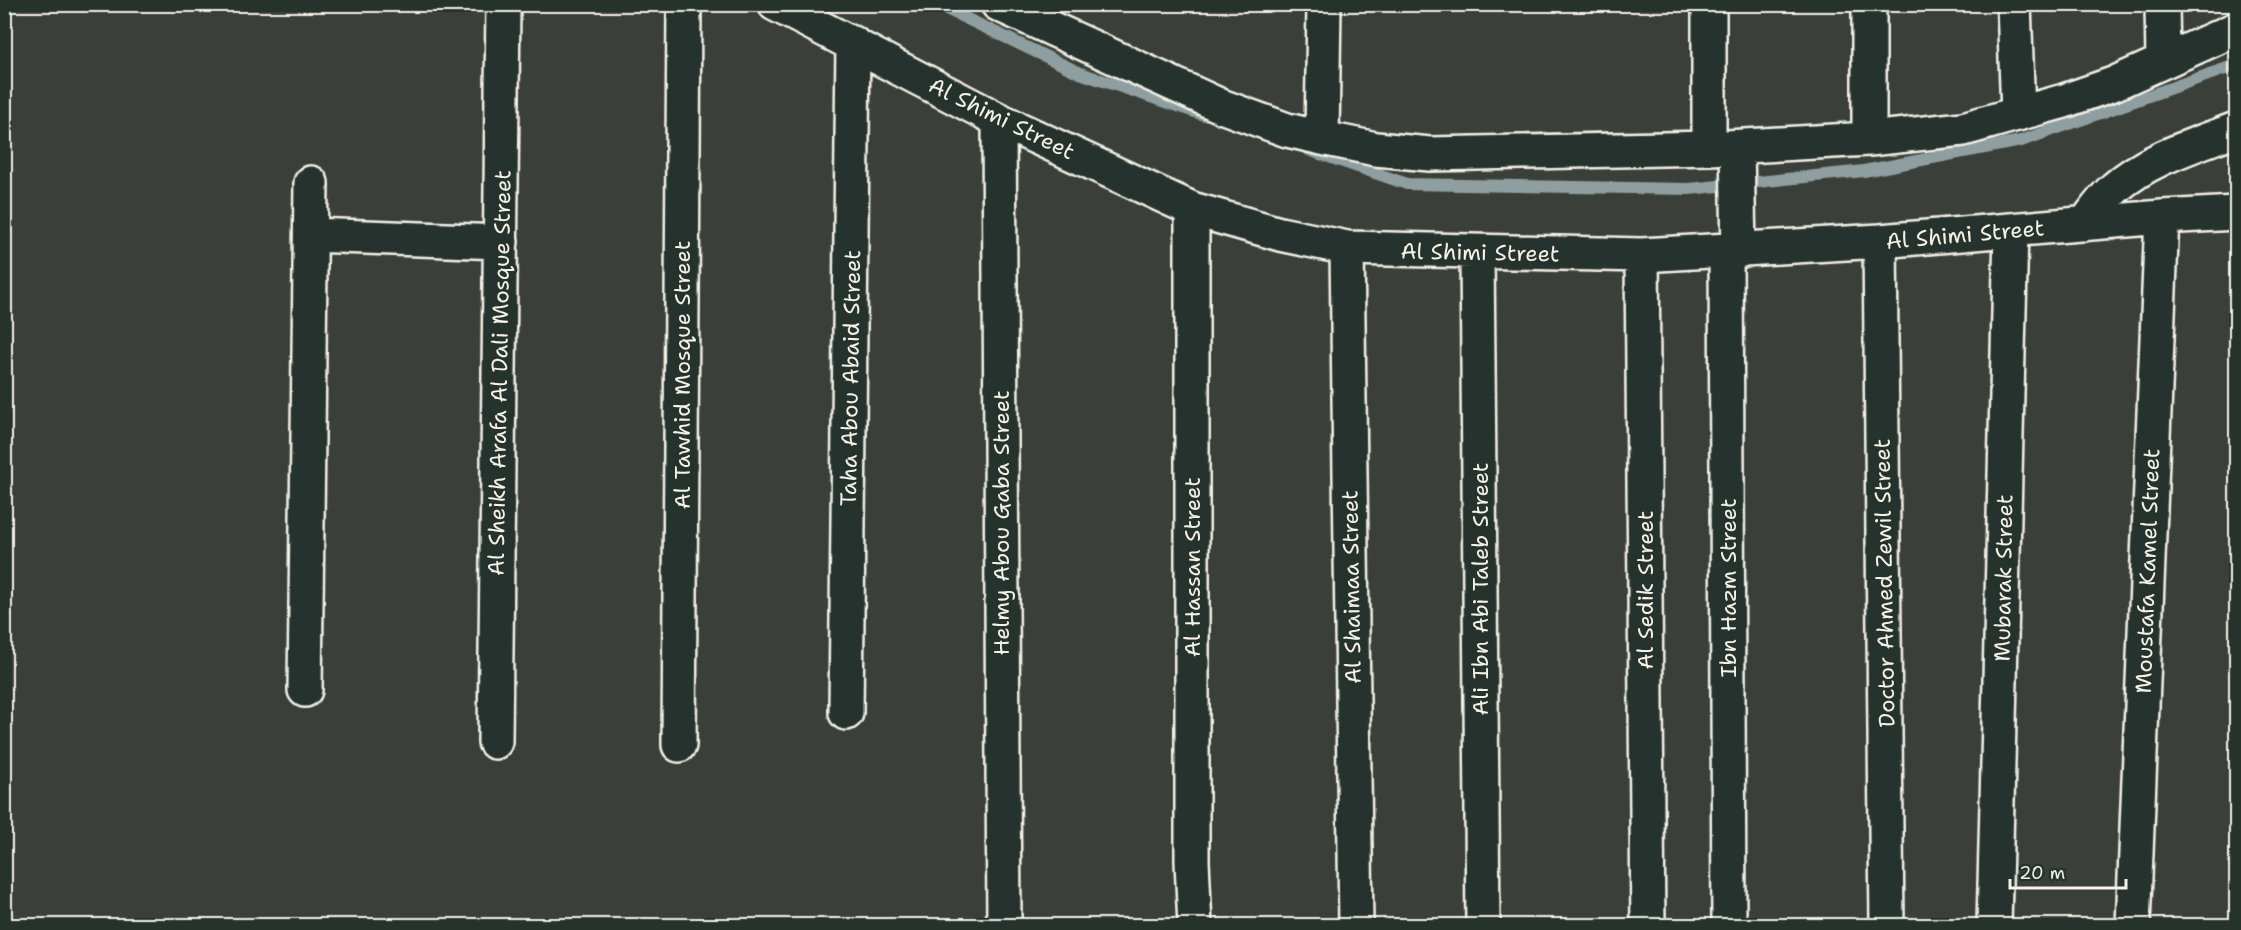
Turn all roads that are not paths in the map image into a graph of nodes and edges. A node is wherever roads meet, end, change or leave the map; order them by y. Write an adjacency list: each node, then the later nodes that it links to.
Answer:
1 (503, 4): 27 (street, Al Sheikh Arafa Al Dali Mosque Street)
2 (684, 4): 35 (street, Al Tawhid Mosque Street)
3 (775, 4): 11 (street, Al Shimi Street)
4 (998, 4): 16 (street)
5 (1324, 4): 16 (street)
6 (1709, 4): 18 (street, Ibn Hazm Street)
7 (1869, 4): 17 (street)
8 (2014, 4): 13 (street)
9 (2162, 4): 12 (street)
10 (2236, 29): 12 (street)
11 (853, 43): 14 (street, Al Shimi Street); 33 (street, Taha Abou Abaid Street)
12 (2163, 60): 13 (street)
13 (2018, 114): 17 (street)
14 (999, 120): 20 (street, Al Shimi Street); 36 (street, Helmy Abou Gaba Street)
15 (2236, 129): 23 (street)
16 (1322, 138): 18 (street)
17 (1869, 139): 18 (street)
18 (1723, 147): 29 (street, Ibn Hazm Street)
19 (311, 183): 25 (street)
20 (1192, 209): 28 (street, Al Shimi Street); 37 (street, Al Hassan Street)
21 (2236, 213): 22 (street, Al Shimi Street)
22 (2162, 217): 23 (street, Al Shimi Street); 44 (street, Moustafa Kamel Street)
23 (2085, 224): 24 (street, Al Shimi Street)
24 (2012, 230): 26 (street, Al Shimi Street); 43 (street, Mubarak Street)
25 (311, 235): 27 (street); 32 (street)
26 (1880, 241): 29 (street, Al Shimi Street); 42 (street, Doctor Ahmed Zewil Street)
27 (501, 242): 34 (street, Al Sheikh Arafa Al Dali Mosque Street)
28 (1347, 248): 30 (street, Al Shimi Street); 38 (street, Al Shaimaa Street)
29 (1733, 251): 31 (street, Al Shimi Street); 41 (street, Ibn Hazm Street)
30 (1477, 252): 31 (street, Al Shimi Street); 39 (street, Ali Ibn Abi Taleb Street)
31 (1642, 255): 40 (street, Al Sedik Street)
32 (305, 690)
33 (846, 713)
34 (495, 742)
35 (680, 745)
36 (1004, 926)
37 (1195, 926)
38 (1356, 926)
39 (1483, 926)
40 (1648, 926)
41 (1729, 926)
42 (1887, 926)
43 (1994, 926)
44 (2133, 926)

